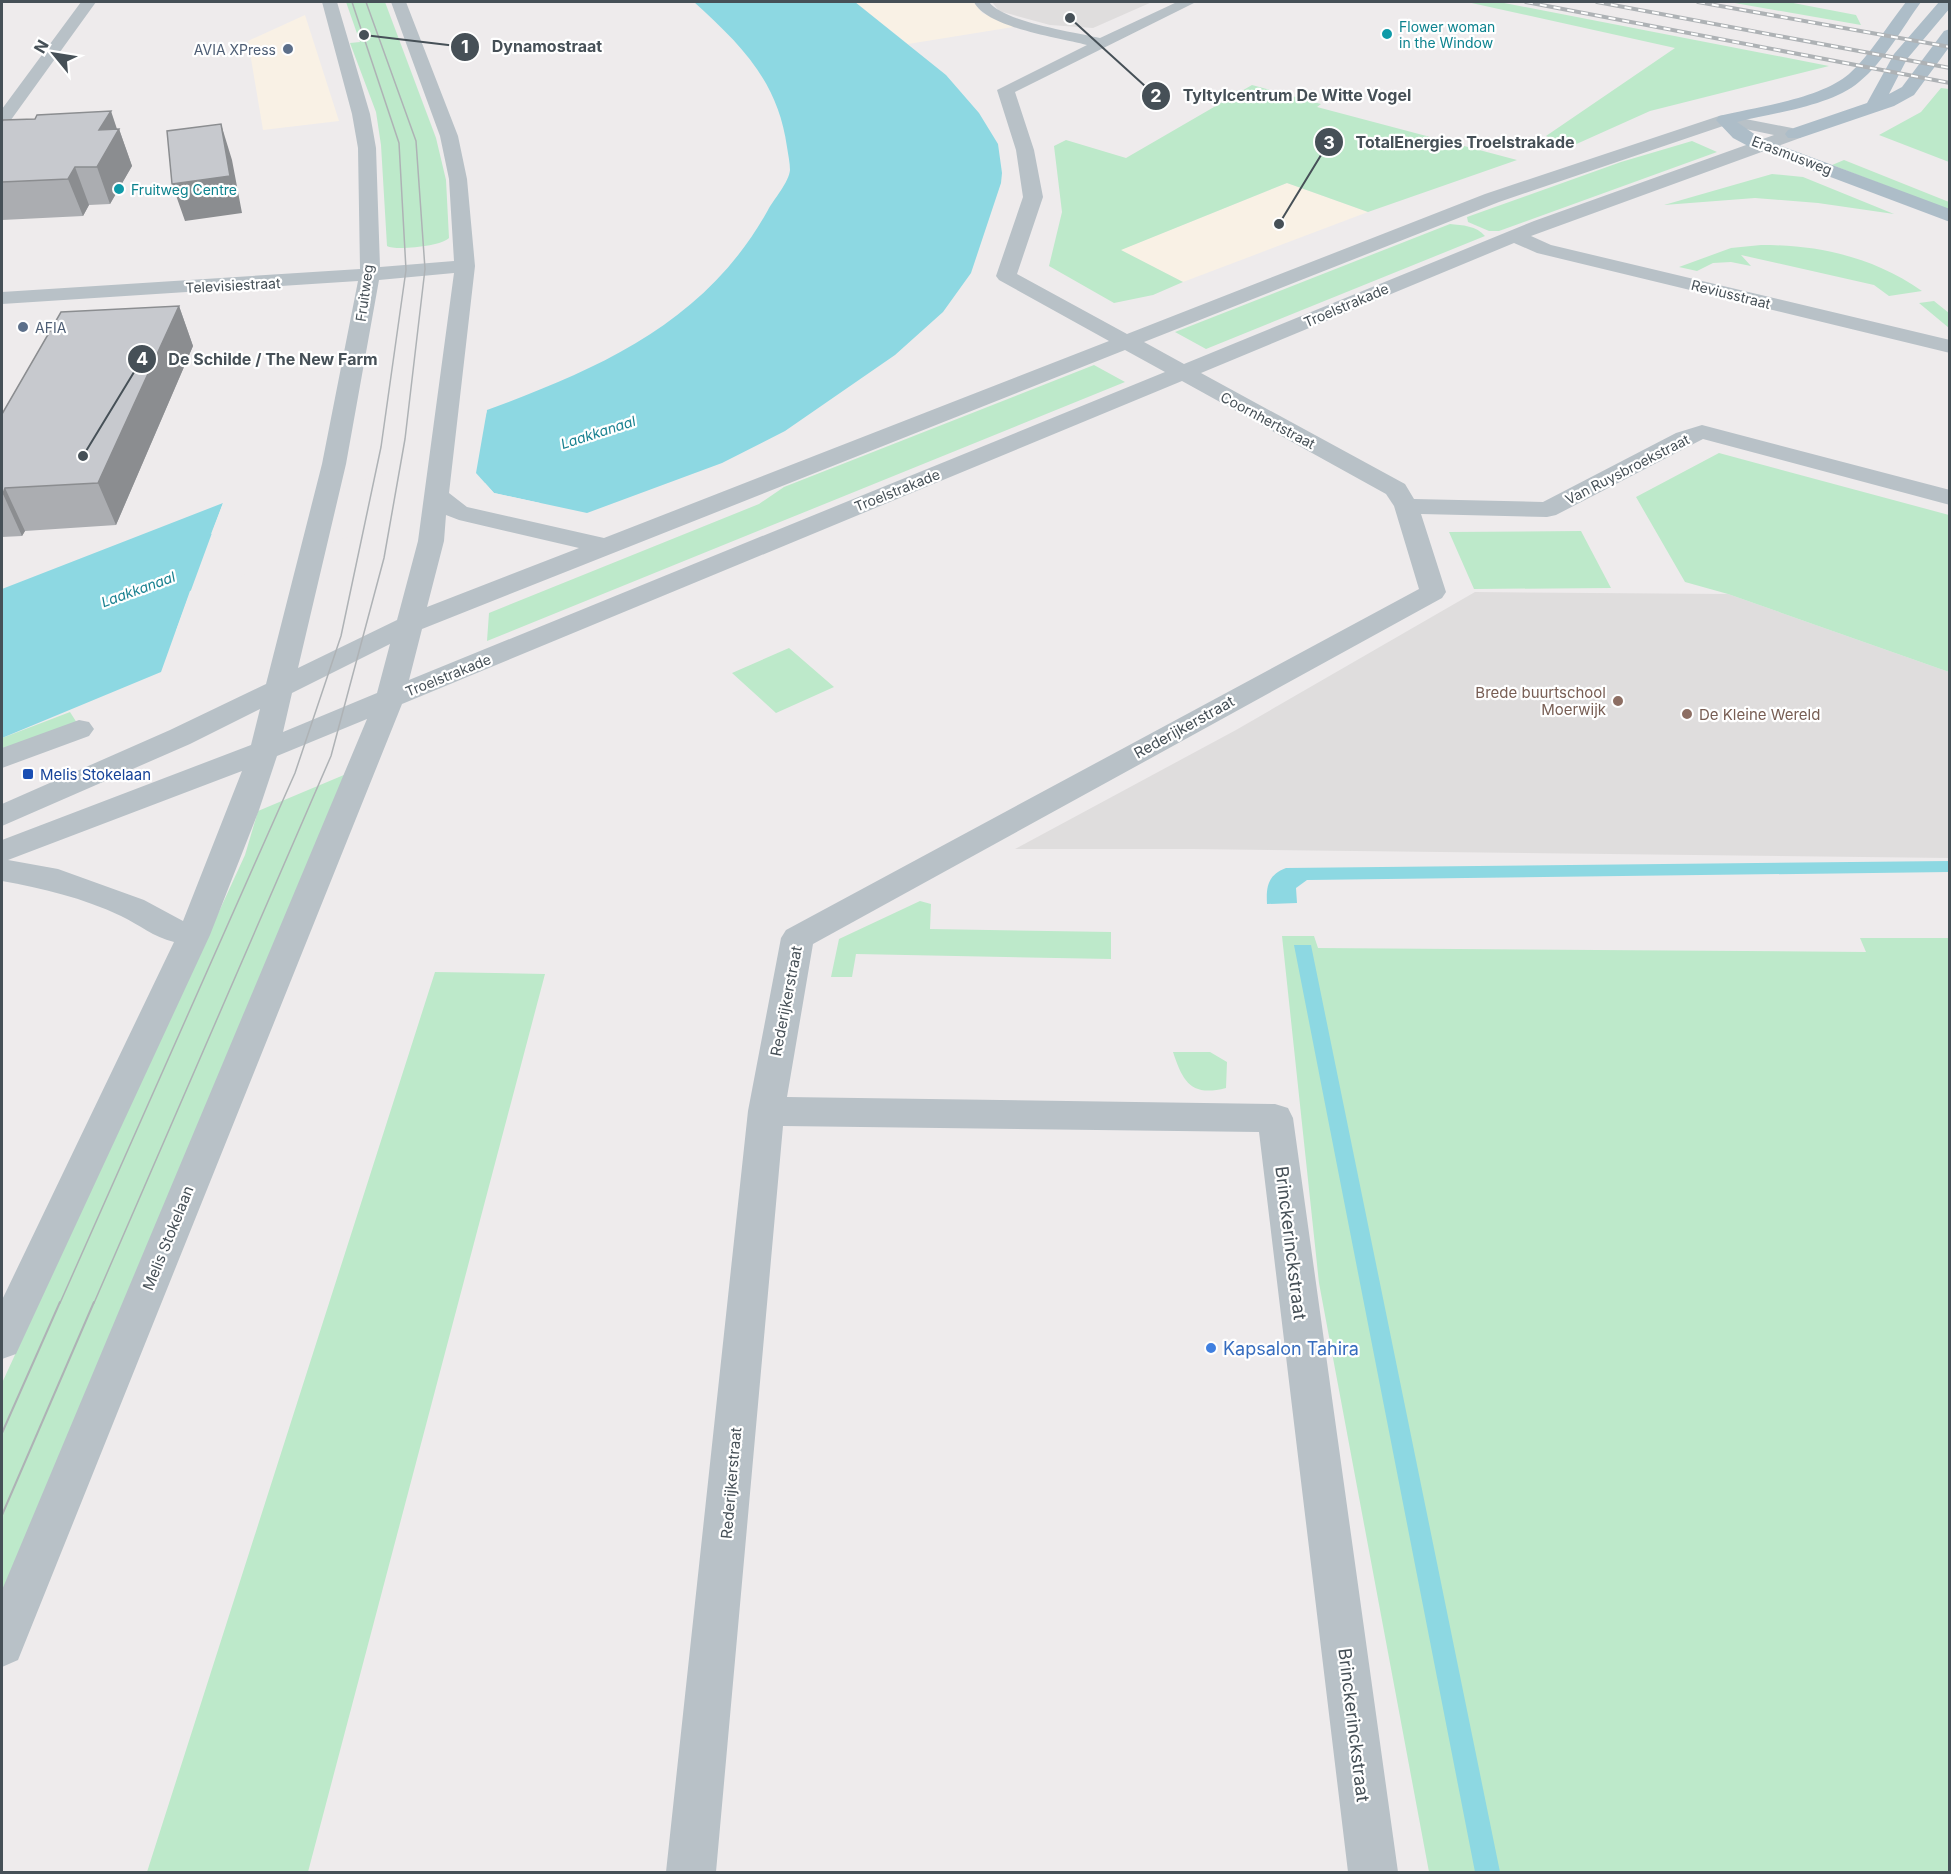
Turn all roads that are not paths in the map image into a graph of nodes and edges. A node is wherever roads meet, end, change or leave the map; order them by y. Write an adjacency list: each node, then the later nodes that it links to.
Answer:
1 (88, 2): 14 (street)
2 (328, 2): 22 (street, Fruitweg)
3 (398, 2): 21 (street)
4 (981, 2): 10 (street)
5 (1188, 2): 10 (street)
6 (1912, 2): 12 (main road)
7 (1947, 2): 8 (main road)
8 (1935, 7): 11 (main road)
9 (1950, 34): 13 (main road)
10 (1103, 44): 24 (street, Coornhertstraat)
11 (1886, 79): 12 (main road); 13 (main road)
12 (1827, 92): 15 (main road)
13 (1873, 107): 16 (main road)
14 (2, 120)
15 (1725, 120): 16 (street, Erasmusweg); 18 (main road, Erasmusweg); 24 (street)
16 (1794, 134): 17 (main road, Erasmusweg); 18 (street, Troelstrakade)
17 (1817, 142)
18 (1762, 145): 19 (main road, Erasmusweg); 20 (street, Troelstrakade)
19 (1950, 216)
20 (1514, 236): 25 (street, Reviusstraat); 26 (street, Troelstrakade)
21 (465, 266): 22 (street, Televisiestraat); 27 (street)
22 (370, 273): 23 (street, Televisiestraat); 32 (street, Fruitweg)
23 (2, 298)
24 (1124, 341): 26 (street, Coornhertstraat); 30 (street)
25 (1950, 347)
26 (1182, 374): 29 (street, Coornhertstraat); 33 (street, Troelstrakade)
27 (437, 496): 30 (street); 31 (street)
28 (1950, 498): 29 (street, Van Ruysbroekstraat)
29 (1406, 506): 41 (street, Rederijkerstraat)
30 (606, 546): 31 (street)
31 (410, 624): 32 (street); 33 (street, Melis Stokelaan)
32 (278, 689): 35 (street, Fruitweg); 37 (street)
33 (390, 699): 35 (street, Troelstrakade); 43 (street, Melis Stokelaan)
34 (79, 729): 36 (street)
35 (264, 750): 38 (street, Troelstrakade); 40 (street)
36 (2, 759)
37 (2, 816)
38 (2, 851)
39 (2, 870): 40 (street)
40 (194, 935): 42 (street)
41 (766, 1111): 44 (street, Rederijkerstraat); 45 (street, Brinckerinckstraat)
42 (2, 1341)
43 (2, 1644)
44 (692, 1872)
45 (1373, 1872)

